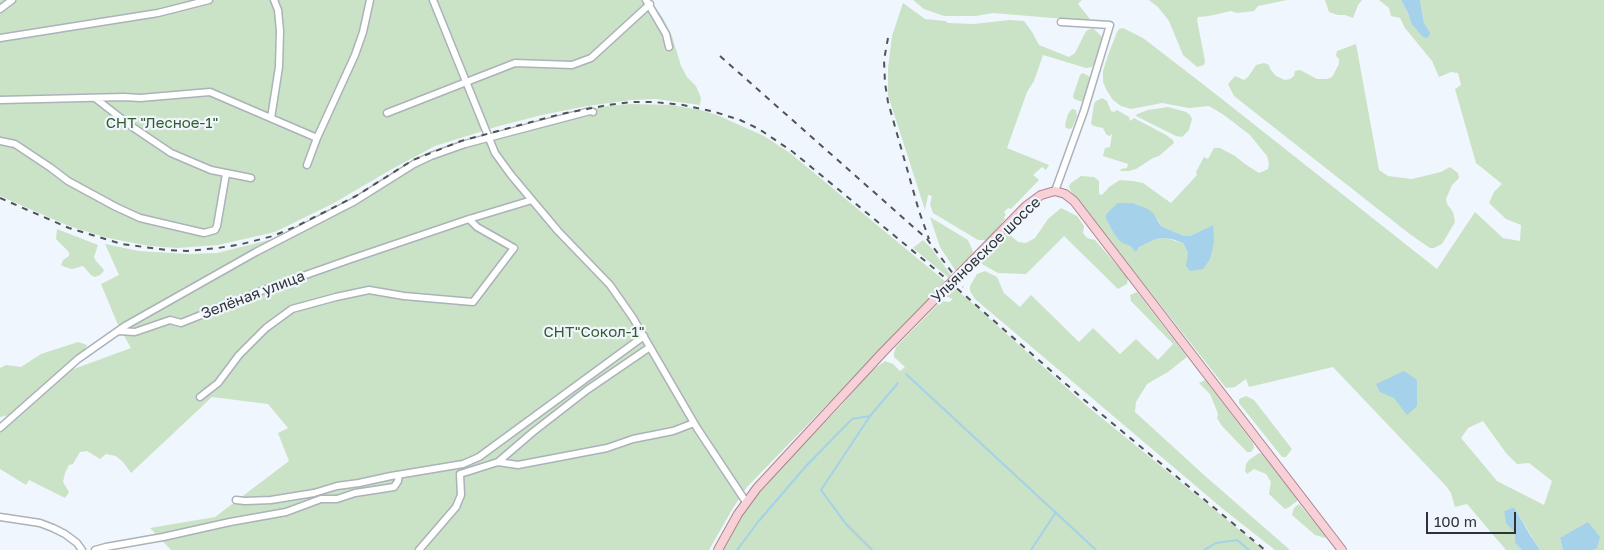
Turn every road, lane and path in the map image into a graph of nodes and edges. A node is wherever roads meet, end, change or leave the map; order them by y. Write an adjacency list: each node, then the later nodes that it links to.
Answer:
1 (12, 0): 7 (street)
2 (210, 0): 9 (street)
3 (274, 0): 16 (street)
4 (370, 0): 17 (street)
5 (433, 0): 11 (street)
6 (648, 2): 10 (street); 11 (street)
7 (0, 9)
8 (1061, 22): 23 (street)
9 (0, 38)
10 (669, 47)
11 (465, 82): 14 (street); 18 (street)
12 (95, 98): 13 (street); 16 (street); 21 (street)
13 (0, 100)
14 (387, 112)
15 (593, 112): 18 (street)
16 (271, 118): 17 (street)
17 (317, 138): 20 (street)
18 (488, 138): 24 (street); 26 (street)
19 (0, 141): 21 (street)
20 (307, 165)
21 (226, 174): 22 (street)
22 (251, 178)
23 (1055, 191): 35 (main road, Ульяновское шоссе); 41 (main road, Ульяновское шоссе)
24 (532, 200): 25 (street, Зелёная улица); 27 (street)
25 (469, 219): 26 (street, Зелёная улица); 29 (street)
26 (119, 331): 31 (street, Зелёная улица)
27 (644, 336): 28 (street); 33 (street)
28 (650, 347): 30 (street); 32 (street)
29 (200, 397)
30 (694, 423): 32 (street); 35 (street)
31 (0, 428)
32 (498, 462): 39 (street)
33 (399, 475): 34 (street); 38 (street)
34 (236, 500)
35 (746, 502): 40 (main road, Ульяновское шоссе)
36 (0, 517): 37 (street)
37 (82, 550)
38 (95, 550)
39 (419, 550)
40 (718, 550)
41 (1342, 550)

